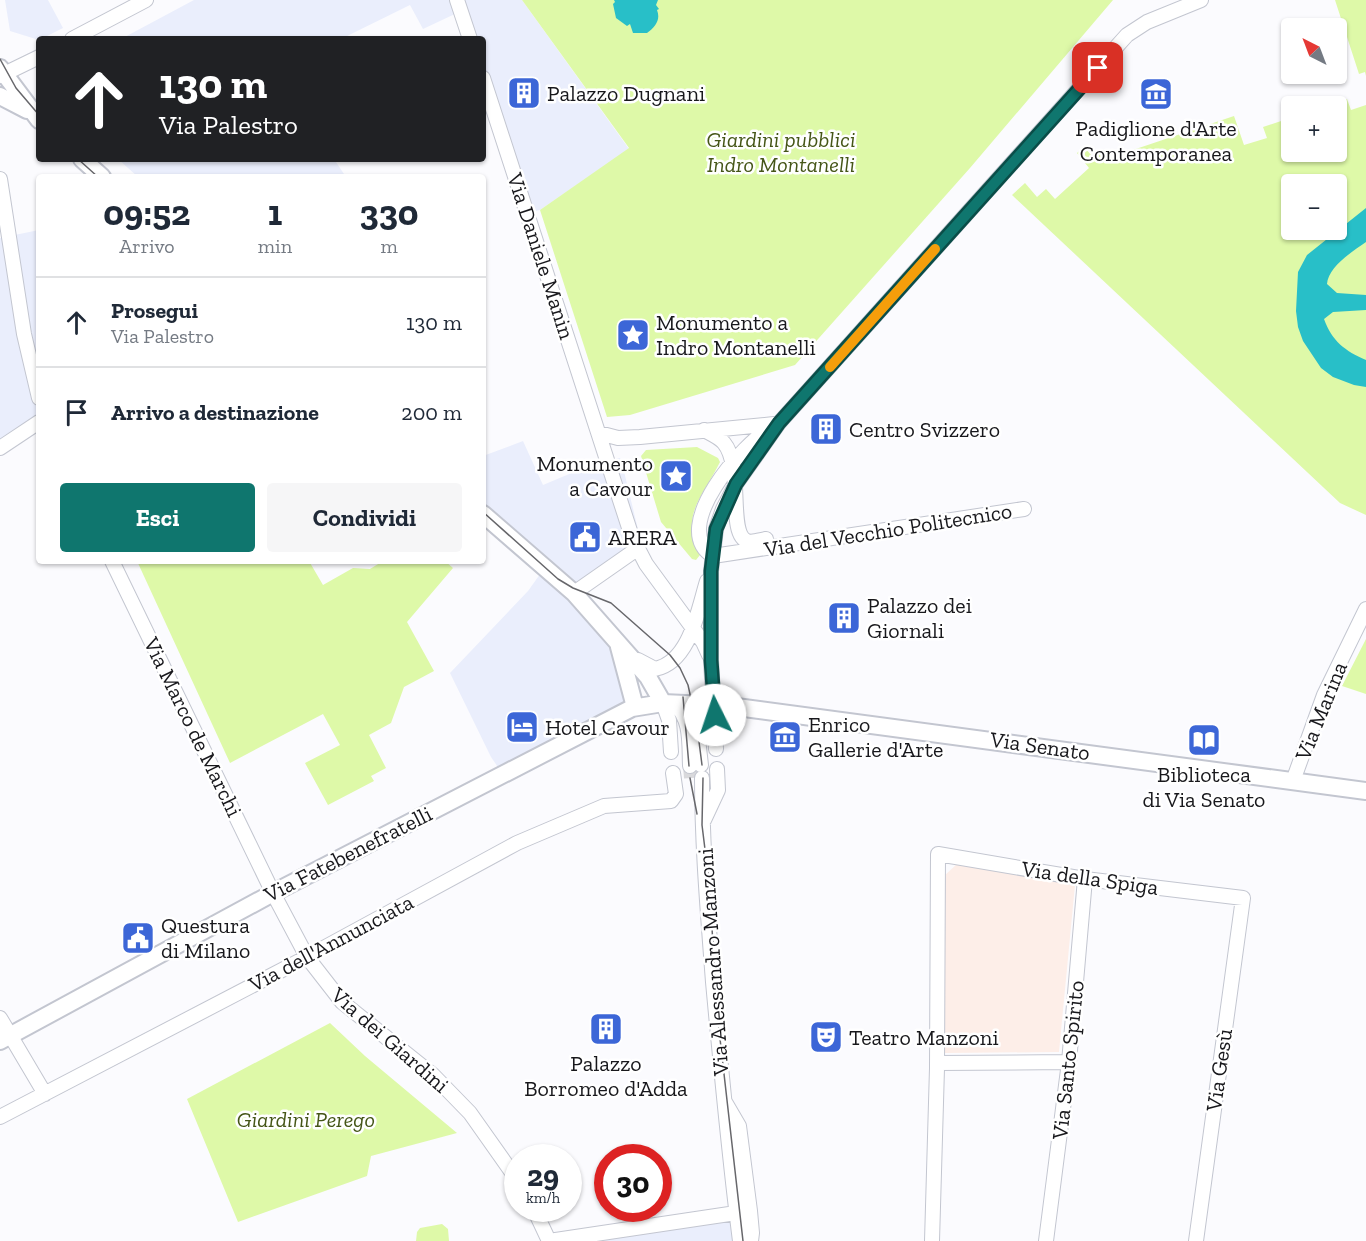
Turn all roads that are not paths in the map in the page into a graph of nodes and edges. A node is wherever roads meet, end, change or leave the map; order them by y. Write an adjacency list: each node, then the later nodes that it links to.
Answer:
1 (146, 0): 4 (street)
2 (458, 0): 5 (street)
3 (1201, 0): 18 (street)
4 (78, 36)
5 (469, 36)
6 (36, 58): 7 (street)
7 (1, 73): 10 (street)
8 (486, 87): 21 (street, Via Daniele Manin)
9 (0, 96): 11 (street)
10 (36, 115)
11 (36, 115)
12 (85, 162): 14 (street)
13 (97, 162): 15 (street)
14 (99, 174)
15 (108, 174)
16 (0, 179): 17 (street)
17 (36, 385)
18 (779, 423): 20 (street); 23 (street); 24 (street)
19 (36, 424): 22 (street)
20 (704, 430): 21 (street); 23 (street)
21 (599, 433): 28 (street, Via Daniele Manin)
22 (0, 448)
23 (733, 461): 24 (street); 29 (street)
24 (736, 484): 27 (street); 29 (street)
25 (1023, 505): 27 (street, Via del Vecchio Politecnico)
26 (486, 517): 32 (street)
27 (751, 546): 29 (street, Via del Vecchio Politecnico)
28 (637, 549): 32 (street); 34 (street, Via Daniele Manin)
29 (713, 556): 31 (street)
30 (113, 564): 45 (street, Via Marco de Marchi)
31 (711, 571): 34 (street); 36 (street)
32 (574, 593): 35 (street)
33 (1366, 609): 41 (street, Via Marina)
34 (692, 627): 35 (street); 36 (street, Via Daniele Manin)
35 (619, 646): 37 (street); 38 (street)
36 (711, 660): 39 (street)
37 (668, 705): 38 (street, Via Fatebenefratelli); 39 (street, Via Senato); 40 (street, Via Alessandro Manzoni); 47 (street, Via dell'Annunciata)
38 (635, 707): 45 (street, Via Fatebenefratelli)
39 (714, 710): 40 (street, Via Alessandro Manzoni); 41 (street, Via Senato); 43 (street, Via Alessandro Manzoni)
40 (696, 772): 43 (street, Via Alessandro Manzoni)
41 (1293, 782): 42 (street, Via Senato)
42 (1366, 791)
43 (702, 825): 53 (street, Via Alessandro Manzoni)
44 (1085, 879): 46 (street, Via della Spiga); 50 (street, Via Santo Spirito); 51 (street, Via della Spiga)
45 (273, 893): 47 (street, Via dei Giardini); 49 (street, Via Fatebenefratelli)
46 (1243, 898): 63 (street, Via Gesù)
47 (307, 957): 52 (street, Via dell'Annunciata); 55 (street, Via dei Giardini)
48 (0, 1018): 49 (street)
49 (5, 1038): 52 (street)
50 (1069, 1062): 51 (street); 62 (street, Via Santo Spirito)
51 (937, 1063): 61 (street)
52 (45, 1094): 54 (street, Via dell'Annunciata)
53 (723, 1100): 56 (street, Via Alessandro Manzoni); 60 (street, Via Alessandro Manzoni)
54 (0, 1117)
55 (504, 1161)
56 (736, 1213): 58 (street); 59 (street, Via Alessandro Manzoni)
57 (540, 1222): 58 (street)
58 (549, 1241)
59 (740, 1241)
60 (751, 1241)
61 (932, 1241)
62 (1046, 1241)
63 (1196, 1241)

